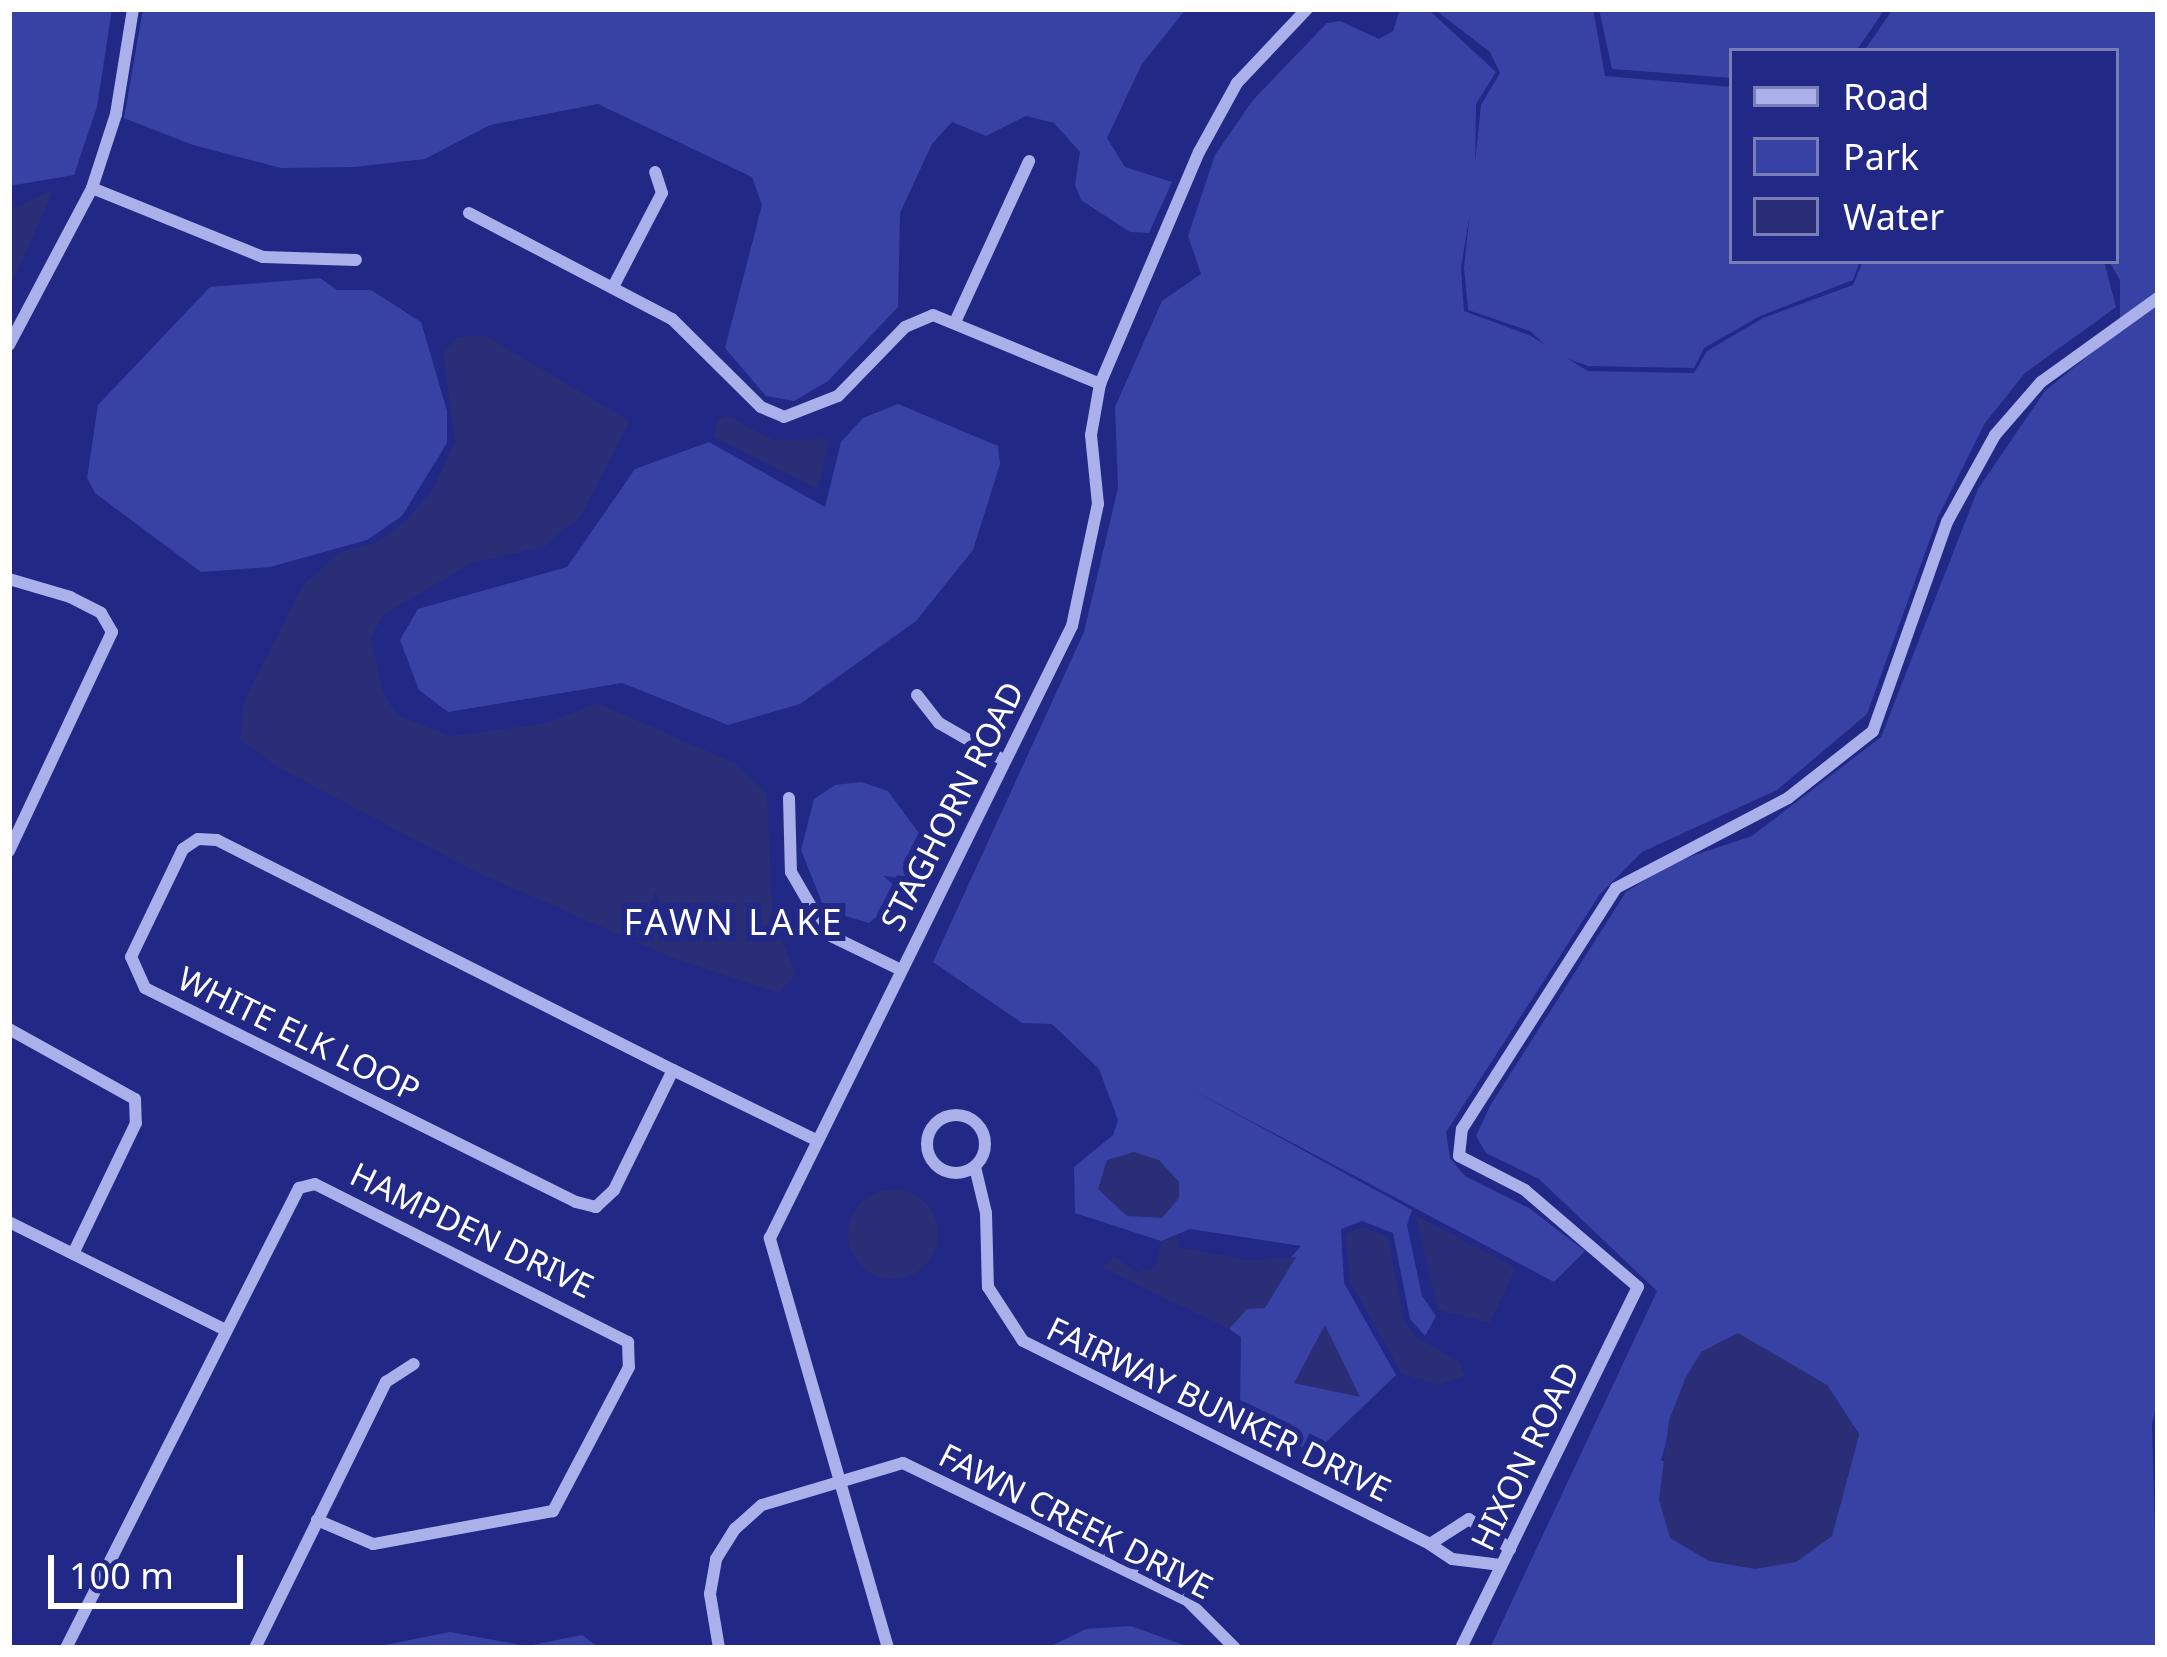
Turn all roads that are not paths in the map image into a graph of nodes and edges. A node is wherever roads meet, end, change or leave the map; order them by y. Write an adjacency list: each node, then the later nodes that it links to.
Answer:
1 (133, 9): 5 (street)
2 (1307, 9): 12 (street, STAGHORN ROAD)
3 (1029, 161): 10 (street)
4 (655, 172): 8 (street)
5 (92, 188): 7 (street); 11 (street)
6 (469, 213): 8 (street)
7 (356, 260)
8 (613, 287): 10 (street)
9 (2158, 298): 30 (street, HIXON ROAD)
10 (956, 320): 12 (street)
11 (9, 346)
12 (1100, 384): 15 (street, STAGHORN ROAD)
13 (9, 579): 17 (street)
14 (916, 695): 15 (street)
15 (1005, 761): 18 (street, STAGHORN ROAD)
16 (789, 798): 18 (street)
17 (9, 851)
18 (901, 970): 21 (street, STAGHORN ROAD)
19 (9, 1029): 24 (street)
20 (673, 1070): 20 (street, WHITE ELK LOOP); 21 (street, WHITE ELK LOOP)
21 (816, 1140): 27 (street, STAGHORN ROAD)
22 (975, 1167): 22 (street, FAIRWAY BUNKER DRIVE); 29 (street, FAIRWAY BUNKER DRIVE)
23 (9, 1222): 24 (street)
24 (73, 1254): 25 (street)
25 (224, 1329): 28 (street, HAMPDEN DRIVE); 32 (street, HAMPDEN DRIVE)
26 (414, 1364): 28 (street)
27 (836, 1479): 34 (street, FAWN CREEK DRIVE); 35 (street, STAGHORN ROAD); 36 (street, FAWN CREEK DRIVE)
28 (317, 1520): 33 (street)
29 (1430, 1544): 30 (street); 31 (street, FAIRWAY BUNKER DRIVE)
30 (1510, 1549): 31 (street, HIXON ROAD)
31 (1501, 1565): 37 (street, HIXON ROAD)
32 (66, 1648)
33 (255, 1648)
34 (719, 1648)
35 (888, 1648)
36 (1235, 1648)
37 (1461, 1648)

